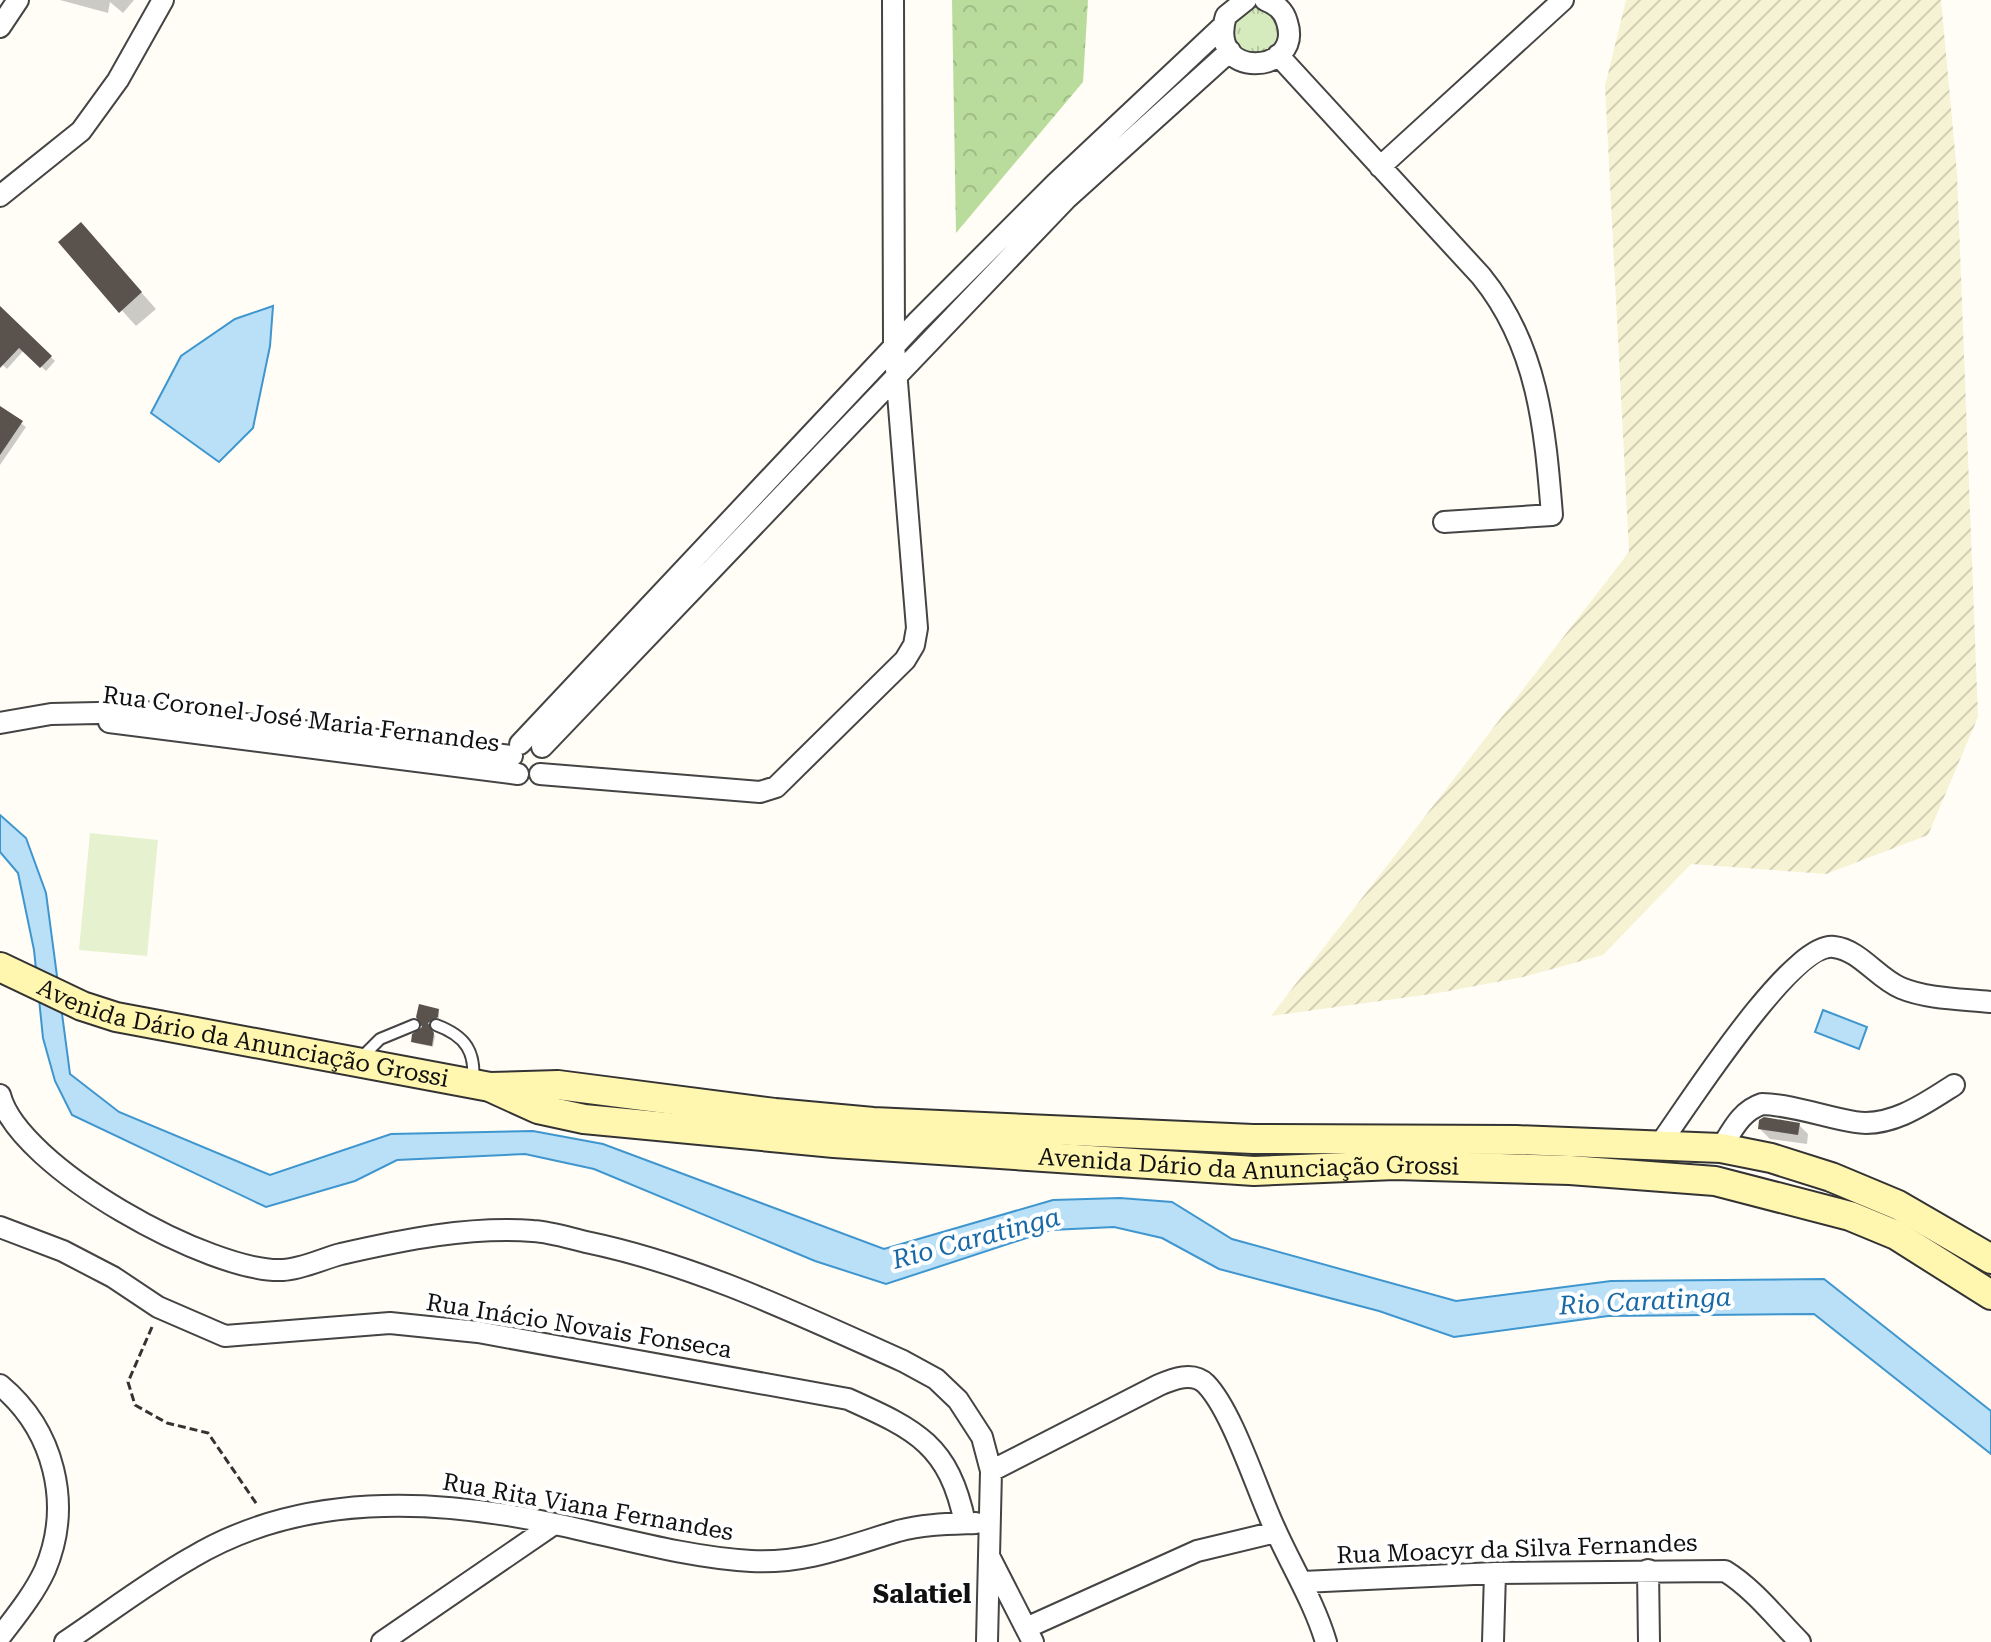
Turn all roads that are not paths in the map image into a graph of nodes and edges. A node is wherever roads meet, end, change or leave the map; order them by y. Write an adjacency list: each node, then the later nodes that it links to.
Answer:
1 (18, 0): 8 (street)
2 (163, 0): 12 (street)
3 (893, 0): 14 (street)
4 (1563, 0): 11 (street)
5 (1239, 2): 7 (street)
6 (1279, 3): 10 (street)
7 (1223, 26): 9 (street); 13 (street)
8 (0, 27)
9 (1230, 51): 10 (street); 15 (street)
10 (1278, 55): 11 (street)
11 (1380, 167): 17 (street)
12 (0, 196)
13 (917, 322): 14 (street); 15 (street)
14 (894, 345): 16 (street); 20 (street)
15 (927, 345): 16 (street)
16 (898, 375): 19 (street); 21 (street)
17 (1444, 522)
18 (0, 723): 20 (street, Rua Coronel José Maria Fernandes)
19 (542, 747): 20 (street); 21 (street)
20 (517, 758): 21 (street)
21 (540, 774)
22 (0, 967): 23 (main road, Avenida Dário da Anunciação Grossi)
23 (14, 979): 27 (main road, Avenida Dário da Anunciação Grossi)
24 (1991, 1002): 32 (street)
25 (414, 1025): 27 (lane)
26 (436, 1025): 29 (lane)
27 (357, 1063): 29 (main road, Avenida Dário da Anunciação Grossi)
28 (1954, 1085): 33 (street)
29 (482, 1086): 31 (main road, Avenida Dário da Anunciação Grossi); 34 (main road, Avenida Dário da Anunciação Grossi)
30 (0, 1095): 39 (street)
31 (1253, 1139): 32 (main road, Avenida Dário da Anunciação Grossi); 34 (main road)
32 (1660, 1144): 33 (main road, Avenida Dário da Anunciação Grossi)
33 (1721, 1148): 36 (main road, Avenida Dário da Anunciação Grossi)
34 (1254, 1171): 37 (main road, Avenida Dário da Anunciação Grossi)
35 (0, 1227): 41 (street, Rua Inácio Novais Fonseca)
36 (1991, 1259)
37 (1991, 1295)
38 (0, 1385): 49 (street)
39 (991, 1471): 40 (street); 43 (street)
40 (988, 1522): 41 (street, Rua Rita Viana Fernandes); 44 (street)
41 (965, 1523): 42 (street, Rua Rita Viana Fernandes)
42 (554, 1524): 50 (street, Rua Rita Viana Fernandes); 51 (street)
43 (1276, 1532): 47 (street); 48 (street)
44 (987, 1553): 48 (street); 52 (street)
45 (1648, 1570): 46 (street, Rua Moacyr da Silva Fernandes); 55 (street); 56 (street, Rua Moacyr da Silva Fernandes)
46 (1495, 1573): 47 (street, Rua Moacyr da Silva Fernandes); 54 (street)
47 (1303, 1582): 53 (street)
48 (1030, 1635)
49 (0, 1637)
50 (65, 1642)
51 (382, 1642)
52 (987, 1642)
53 (1326, 1642)
54 (1493, 1642)
55 (1649, 1642)
56 (1800, 1642)

